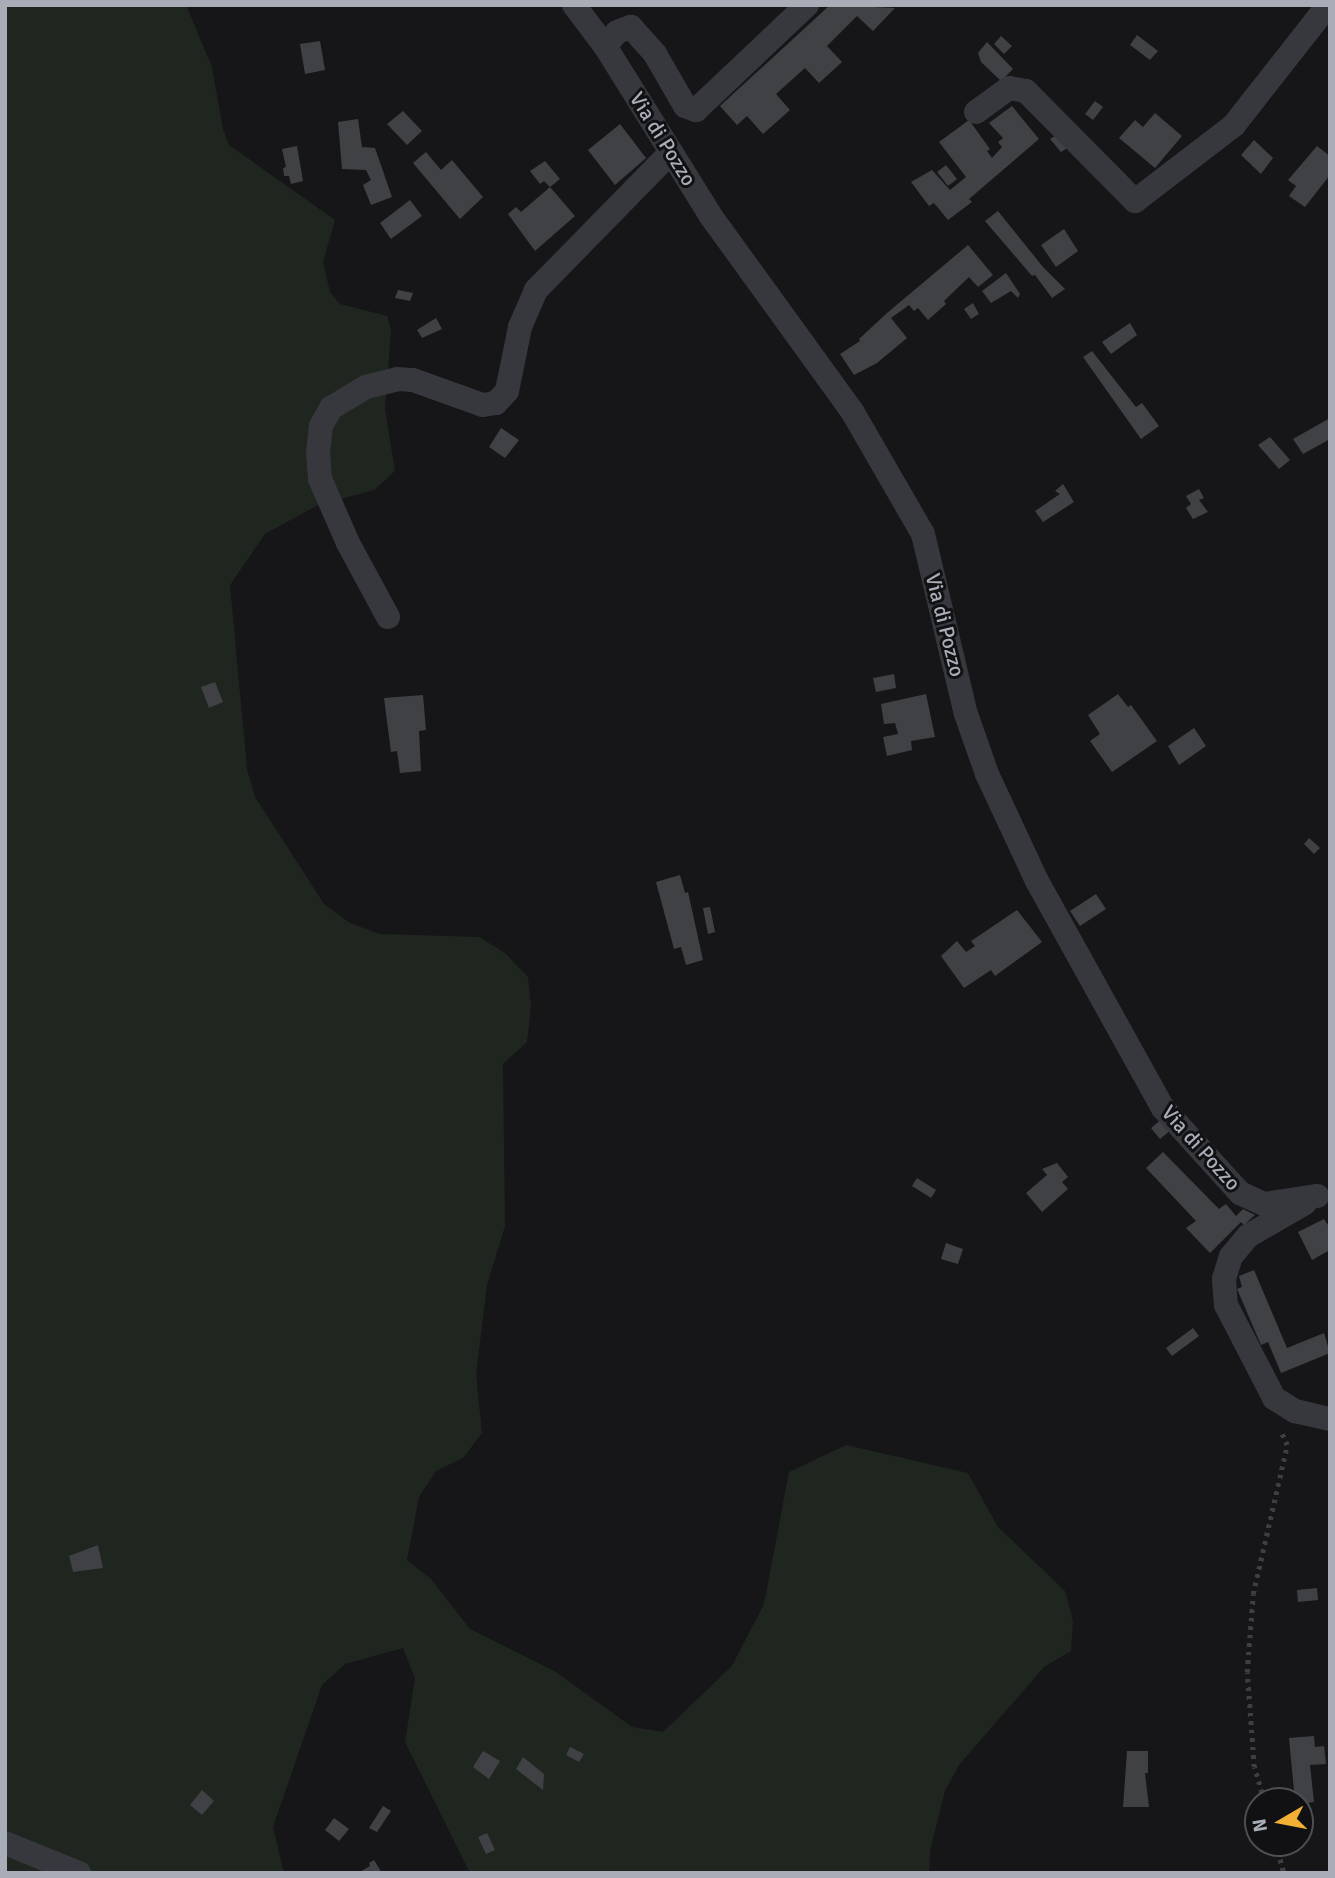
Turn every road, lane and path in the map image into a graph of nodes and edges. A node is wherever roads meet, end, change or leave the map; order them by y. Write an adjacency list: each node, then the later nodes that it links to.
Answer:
1 (574, 5): 4 (street, Via di Pozzo)
2 (1328, 5): 5 (street)
3 (799, 8): 4 (street)
4 (605, 46): 6 (street, Via di Pozzo)
5 (976, 112)
6 (671, 152): 7 (street); 8 (street, Via di Pozzo)
7 (388, 617)
8 (1323, 1193): 9 (street)
9 (1274, 1398): 10 (street); 11 (path)
10 (1330, 1419)
11 (1260, 1787)
12 (5, 1843): 13 (street)
13 (79, 1873)

